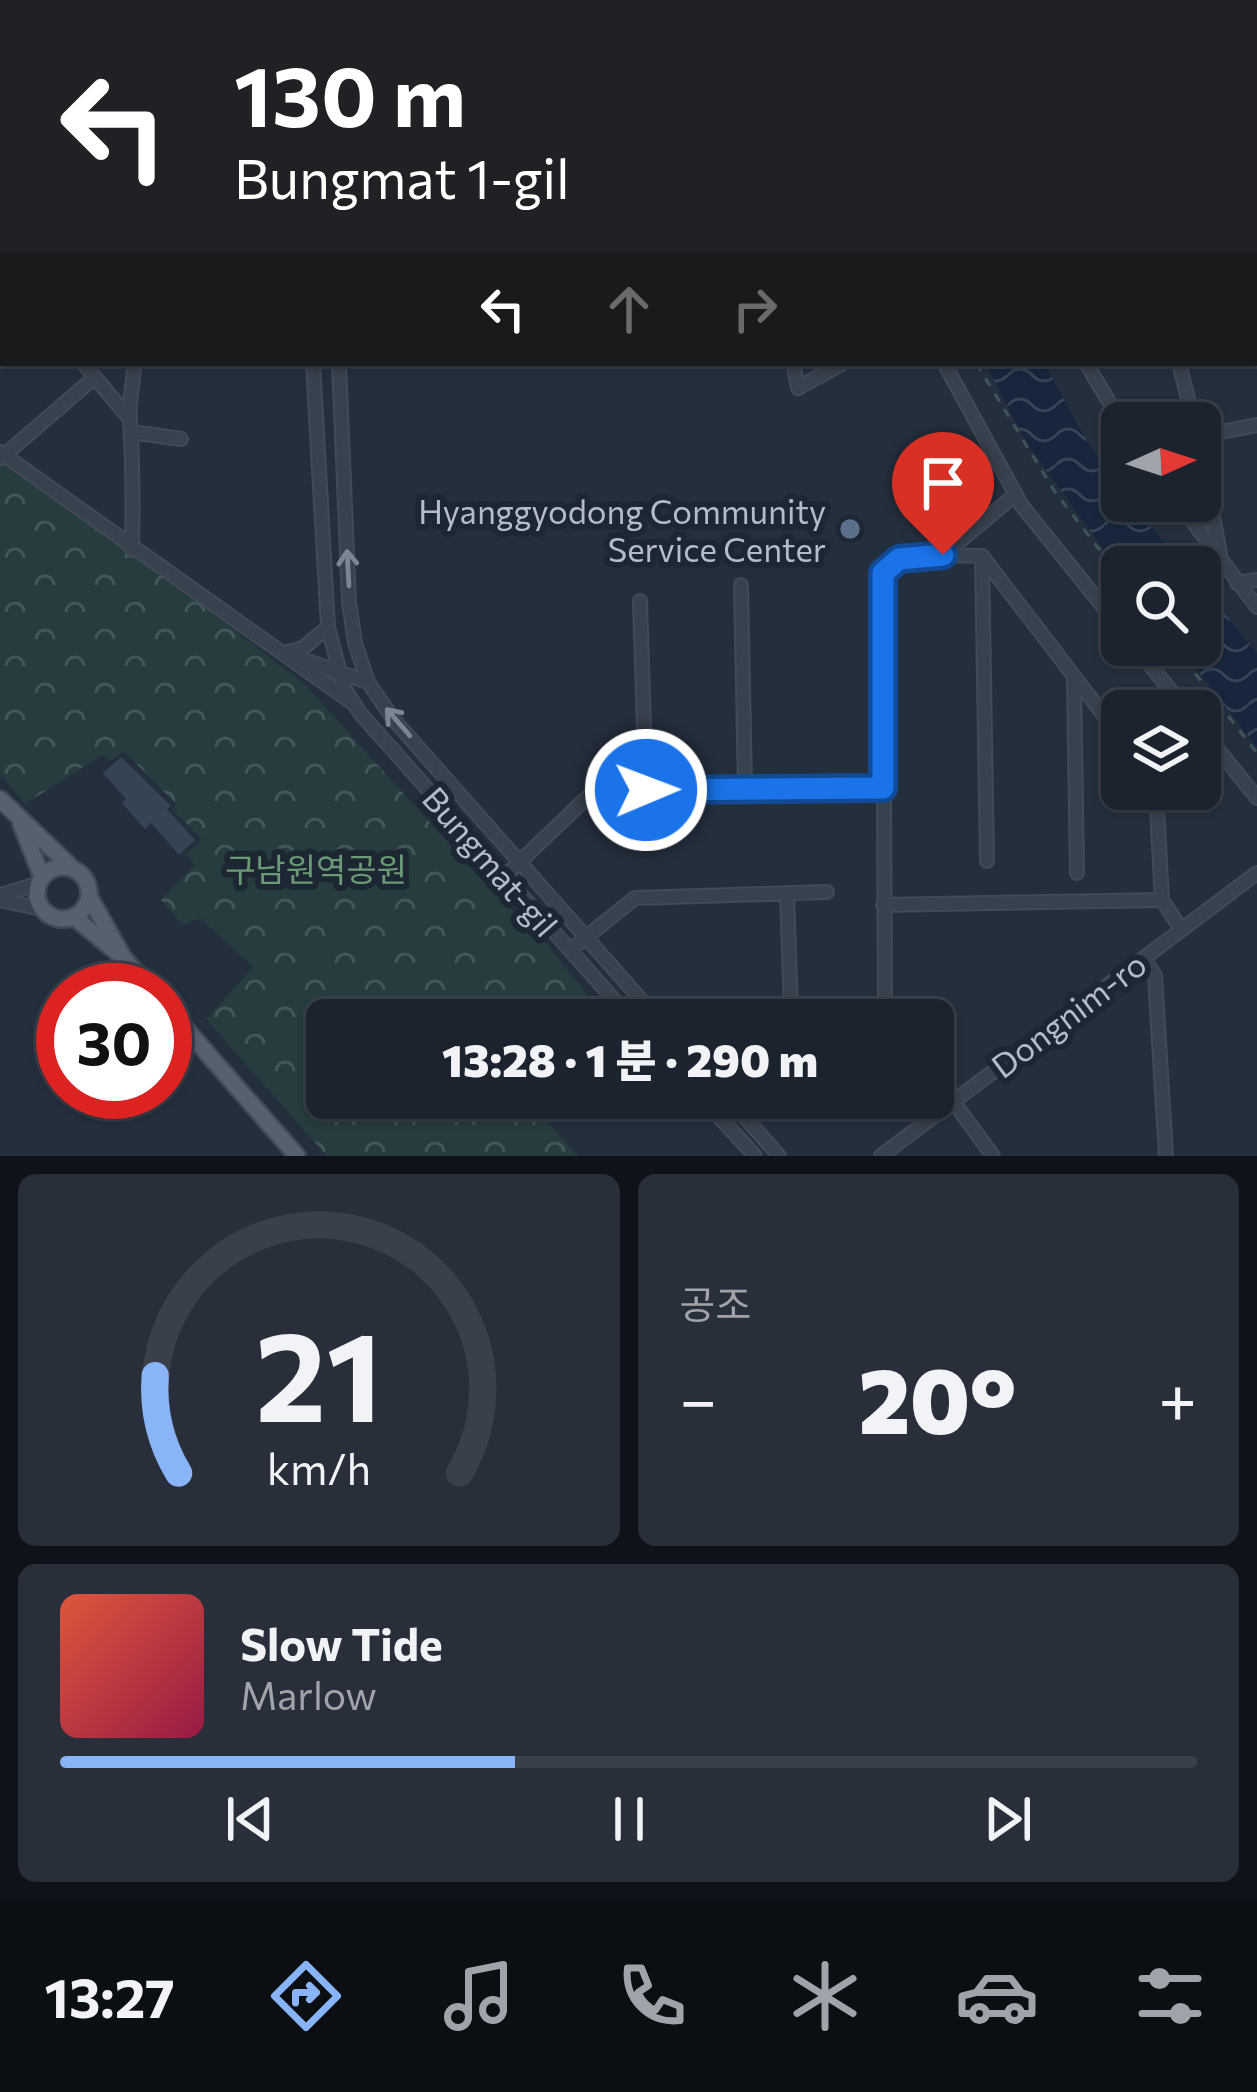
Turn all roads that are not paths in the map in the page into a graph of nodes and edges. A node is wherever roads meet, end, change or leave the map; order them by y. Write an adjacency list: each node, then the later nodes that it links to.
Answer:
1 (85, 366): 10 (street)
2 (134, 366): 13 (street)
3 (313, 366): 29 (street, Bungmat-gil)
4 (339, 366): 34 (street, Bungmat-gil, one-way to 4)
5 (794, 366): 6 (street)
6 (838, 366)
7 (946, 366): 18 (street)
8 (1087, 366): 11 (street)
9 (1180, 366): 12 (street)
10 (94, 377): 13 (street); 17 (street)
11 (1109, 402)
12 (1189, 402)
13 (131, 425): 16 (street); 19 (street)
14 (1257, 425): 15 (street)
15 (1221, 432)
16 (182, 439)
17 (1, 455): 19 (street, Bungmat-gil)
18 (1015, 495): 20 (street); 27 (street)
19 (132, 550): 30 (street, Bungmat-gil)
20 (943, 555): 21 (street); 40 (street)
21 (982, 556): 33 (street); 46 (street)
22 (1221, 560): 24 (street)
23 (1257, 580): 24 (street)
24 (1237, 583): 28 (street)
25 (741, 585): 39 (street)
26 (640, 601): 41 (street)
27 (1101, 604)
28 (1257, 607)
29 (328, 628): 30 (street); 32 (street, Bungmat-gil)
30 (283, 653): 32 (street, Bungmat-gil); 36 (street, Bungmat-gil)
31 (1151, 666): 35 (street)
32 (339, 671): 34 (street, Bungmat-gil); 36 (street, Bungmat-gil)
33 (1074, 676): 37 (street); 49 (street)
34 (368, 682): 47 (street, Bungmat-gil, one-way to 34)
35 (1170, 690)
36 (351, 702): 51 (street, Bungmat-gil)
37 (1101, 711)
38 (1221, 753): 42 (street)
39 (746, 788): 40 (street); 41 (street)
40 (883, 788): 58 (street)
41 (646, 790): 47 (street)
42 (1257, 798)
43 (0, 799): 45 (main road)
44 (1157, 810): 57 (street)
45 (20, 821): 48 (main road); 52 (main road)
46 (987, 861)
47 (521, 862): 51 (street); 62 (street, Bungmat-gil)
48 (72, 868): 52 (main road); 55 (main road)
49 (1078, 873)
50 (1257, 873): 61 (street, Dongnim-ro)
51 (505, 876): 63 (street, Bungmat-gil)
52 (39, 881): 56 (street); 59 (main road)
53 (827, 892): 54 (street)
54 (787, 893): 62 (street); 69 (street)
55 (89, 896): 60 (main road); 64 (main road)
56 (0, 897): 59 (street)
57 (1162, 900): 58 (street); 61 (street)
58 (883, 905): 70 (street)
59 (41, 909): 60 (main road)
60 (74, 917): 64 (main road)
61 (1181, 928): 65 (street, Dongnim-ro)
62 (586, 937): 63 (street); 68 (street, Bungmat-gil)
63 (570, 950): 67 (street, Bungmat-gil)
64 (122, 957): 66 (main road)
65 (1144, 958): 72 (street, Dongnim-ro); 82 (street)
66 (127, 963)
67 (613, 999)
68 (641, 999)
69 (785, 999)
70 (888, 999)
71 (192, 1038): 77 (main road)
72 (954, 1098)
73 (954, 1102): 81 (street)
74 (721, 1119): 78 (street)
75 (746, 1119): 79 (street)
76 (927, 1119): 80 (street, Dongnim-ro)
77 (288, 1153)
78 (754, 1156)
79 (779, 1156)
80 (881, 1156)
81 (993, 1156)
82 (1166, 1156)

